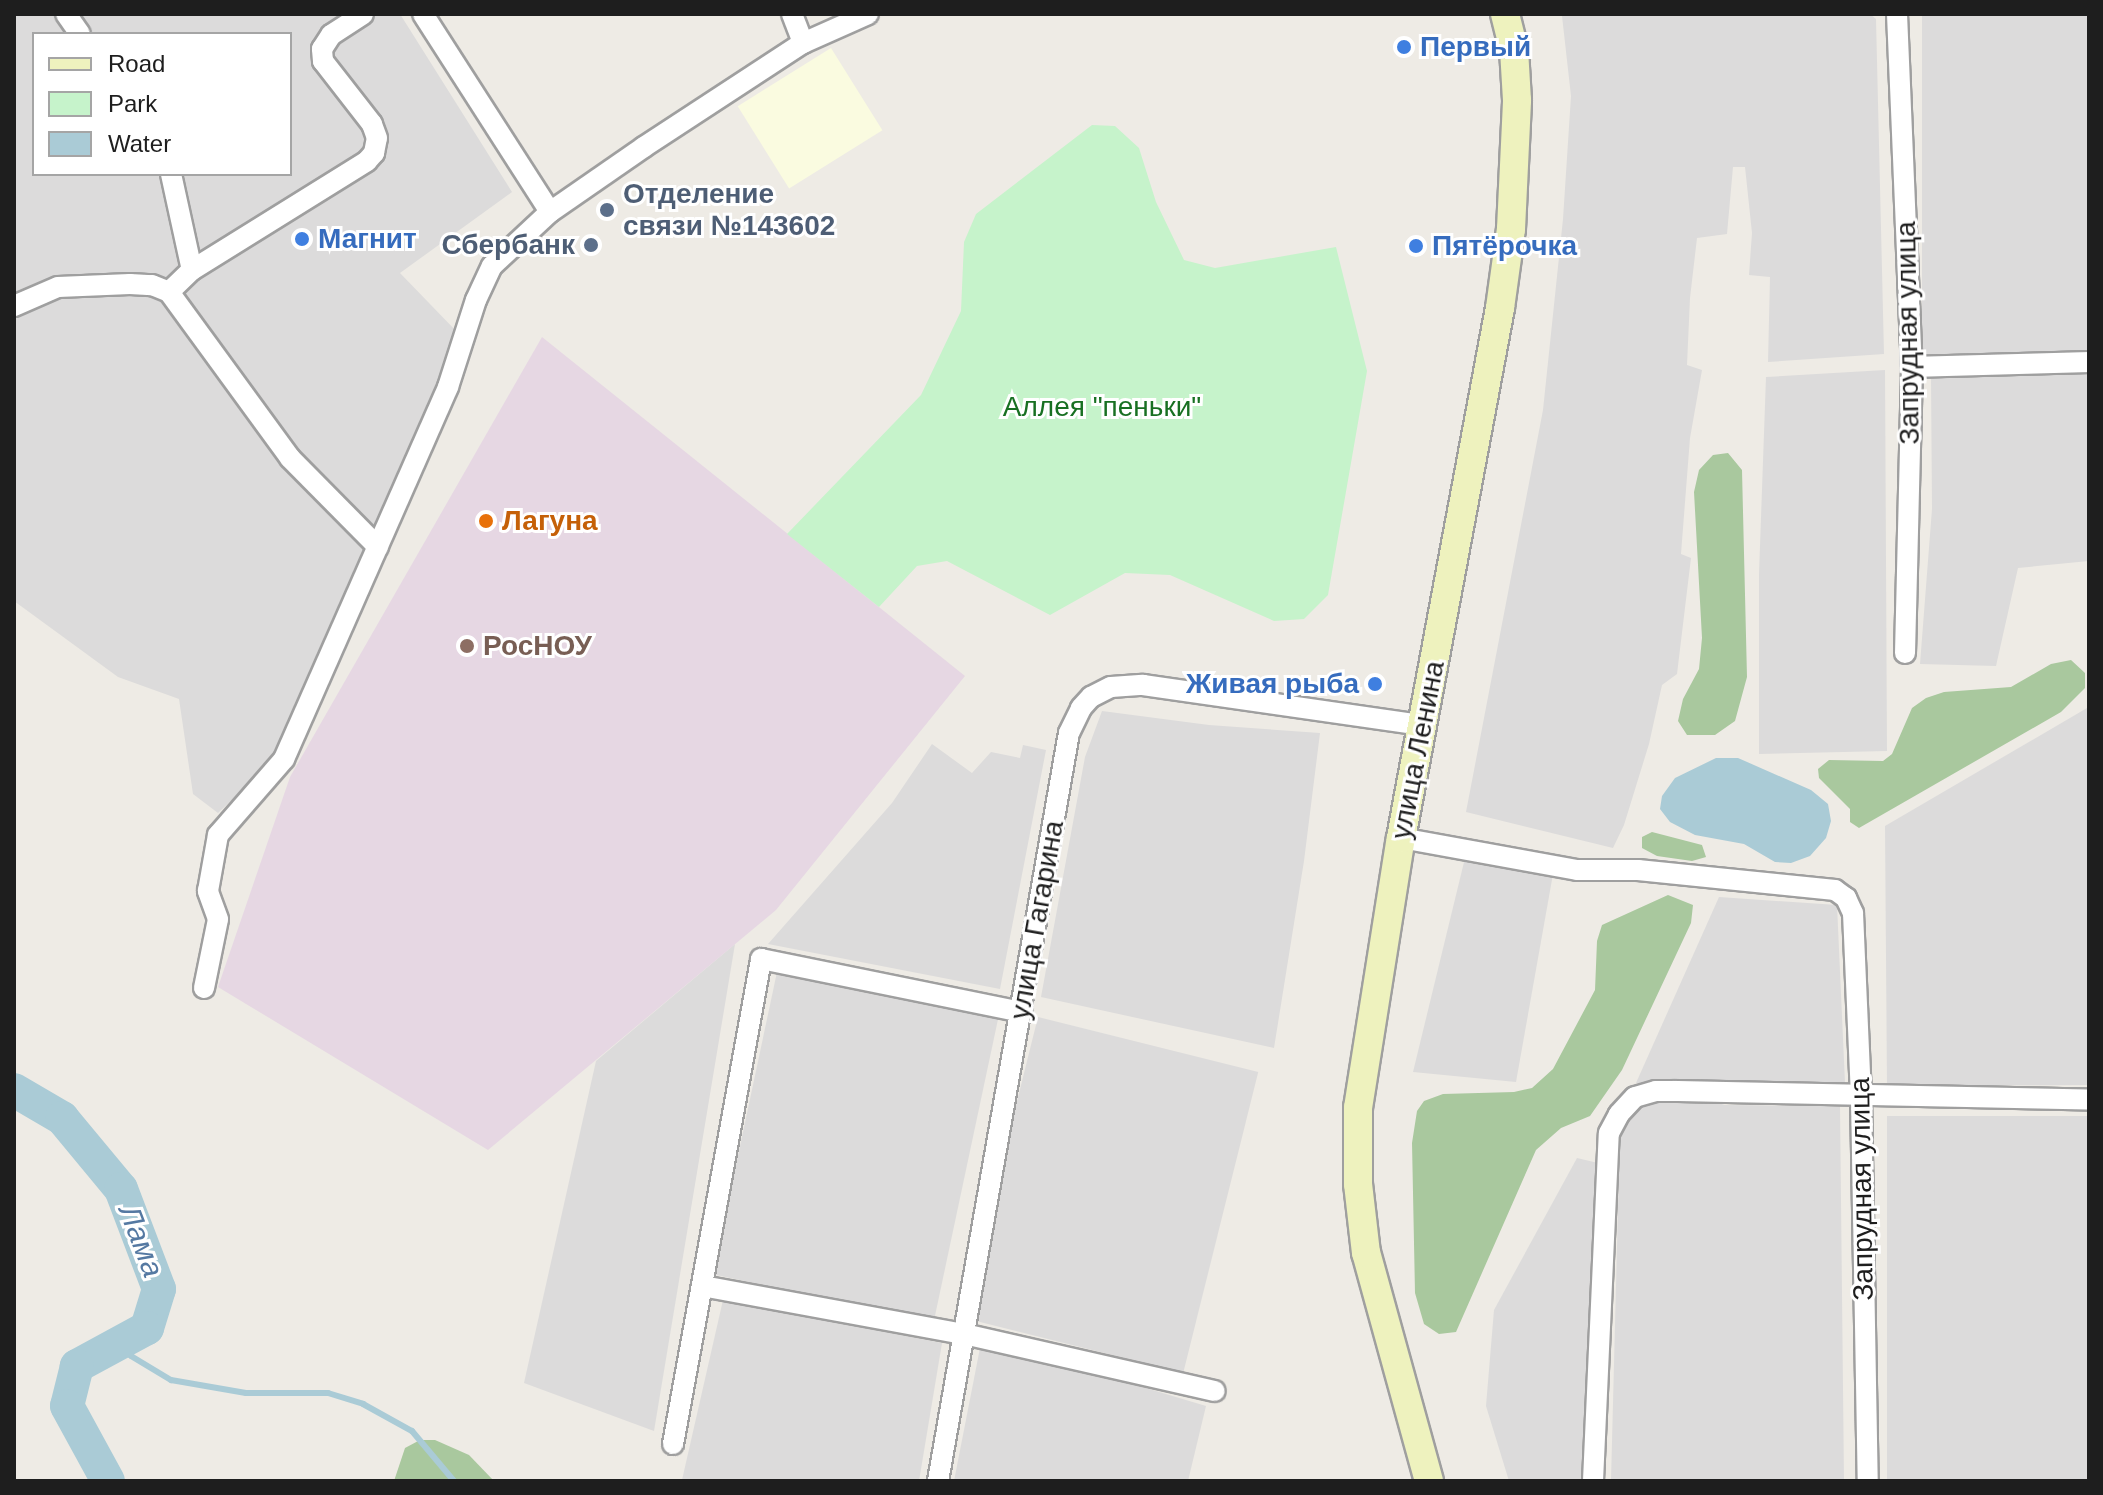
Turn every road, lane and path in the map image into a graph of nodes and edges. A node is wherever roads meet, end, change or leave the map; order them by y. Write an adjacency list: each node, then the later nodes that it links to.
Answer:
1 (66, 14): 8 (street)
2 (363, 14): 12 (street)
3 (423, 14): 11 (street)
4 (792, 14): 9 (street)
5 (868, 14): 9 (street)
6 (1505, 14): 19 (main road, улица Ленина)
7 (1897, 14): 16 (street, Запрудная улица)
8 (79, 32)
9 (803, 43): 11 (street)
10 (171, 176): 12 (street)
11 (550, 212): 17 (street)
12 (192, 270): 13 (street)
13 (169, 292): 14 (street); 17 (street)
14 (14, 306)
15 (2089, 362): 16 (street)
16 (1912, 367): 18 (street, Запрудная улица)
17 (378, 547): 21 (street)
18 (1905, 653)
19 (1422, 725): 20 (main road, улица Ленина); 22 (street, улица Гагарина)
20 (1401, 838): 23 (street, Запрудная улица); 30 (main road, улица Ленина)
21 (204, 988)
22 (1022, 1012): 25 (street); 26 (street, улица Гагарина)
23 (1861, 1096): 24 (street); 31 (street); 32 (street, Запрудная улица)
24 (2089, 1100)
25 (702, 1286): 26 (street); 28 (street)
26 (964, 1334): 27 (street); 29 (street, улица Гагарина)
27 (1215, 1391)
28 (673, 1444)
29 (938, 1481)
30 (1429, 1481)
31 (1593, 1481)
32 (1868, 1481)

